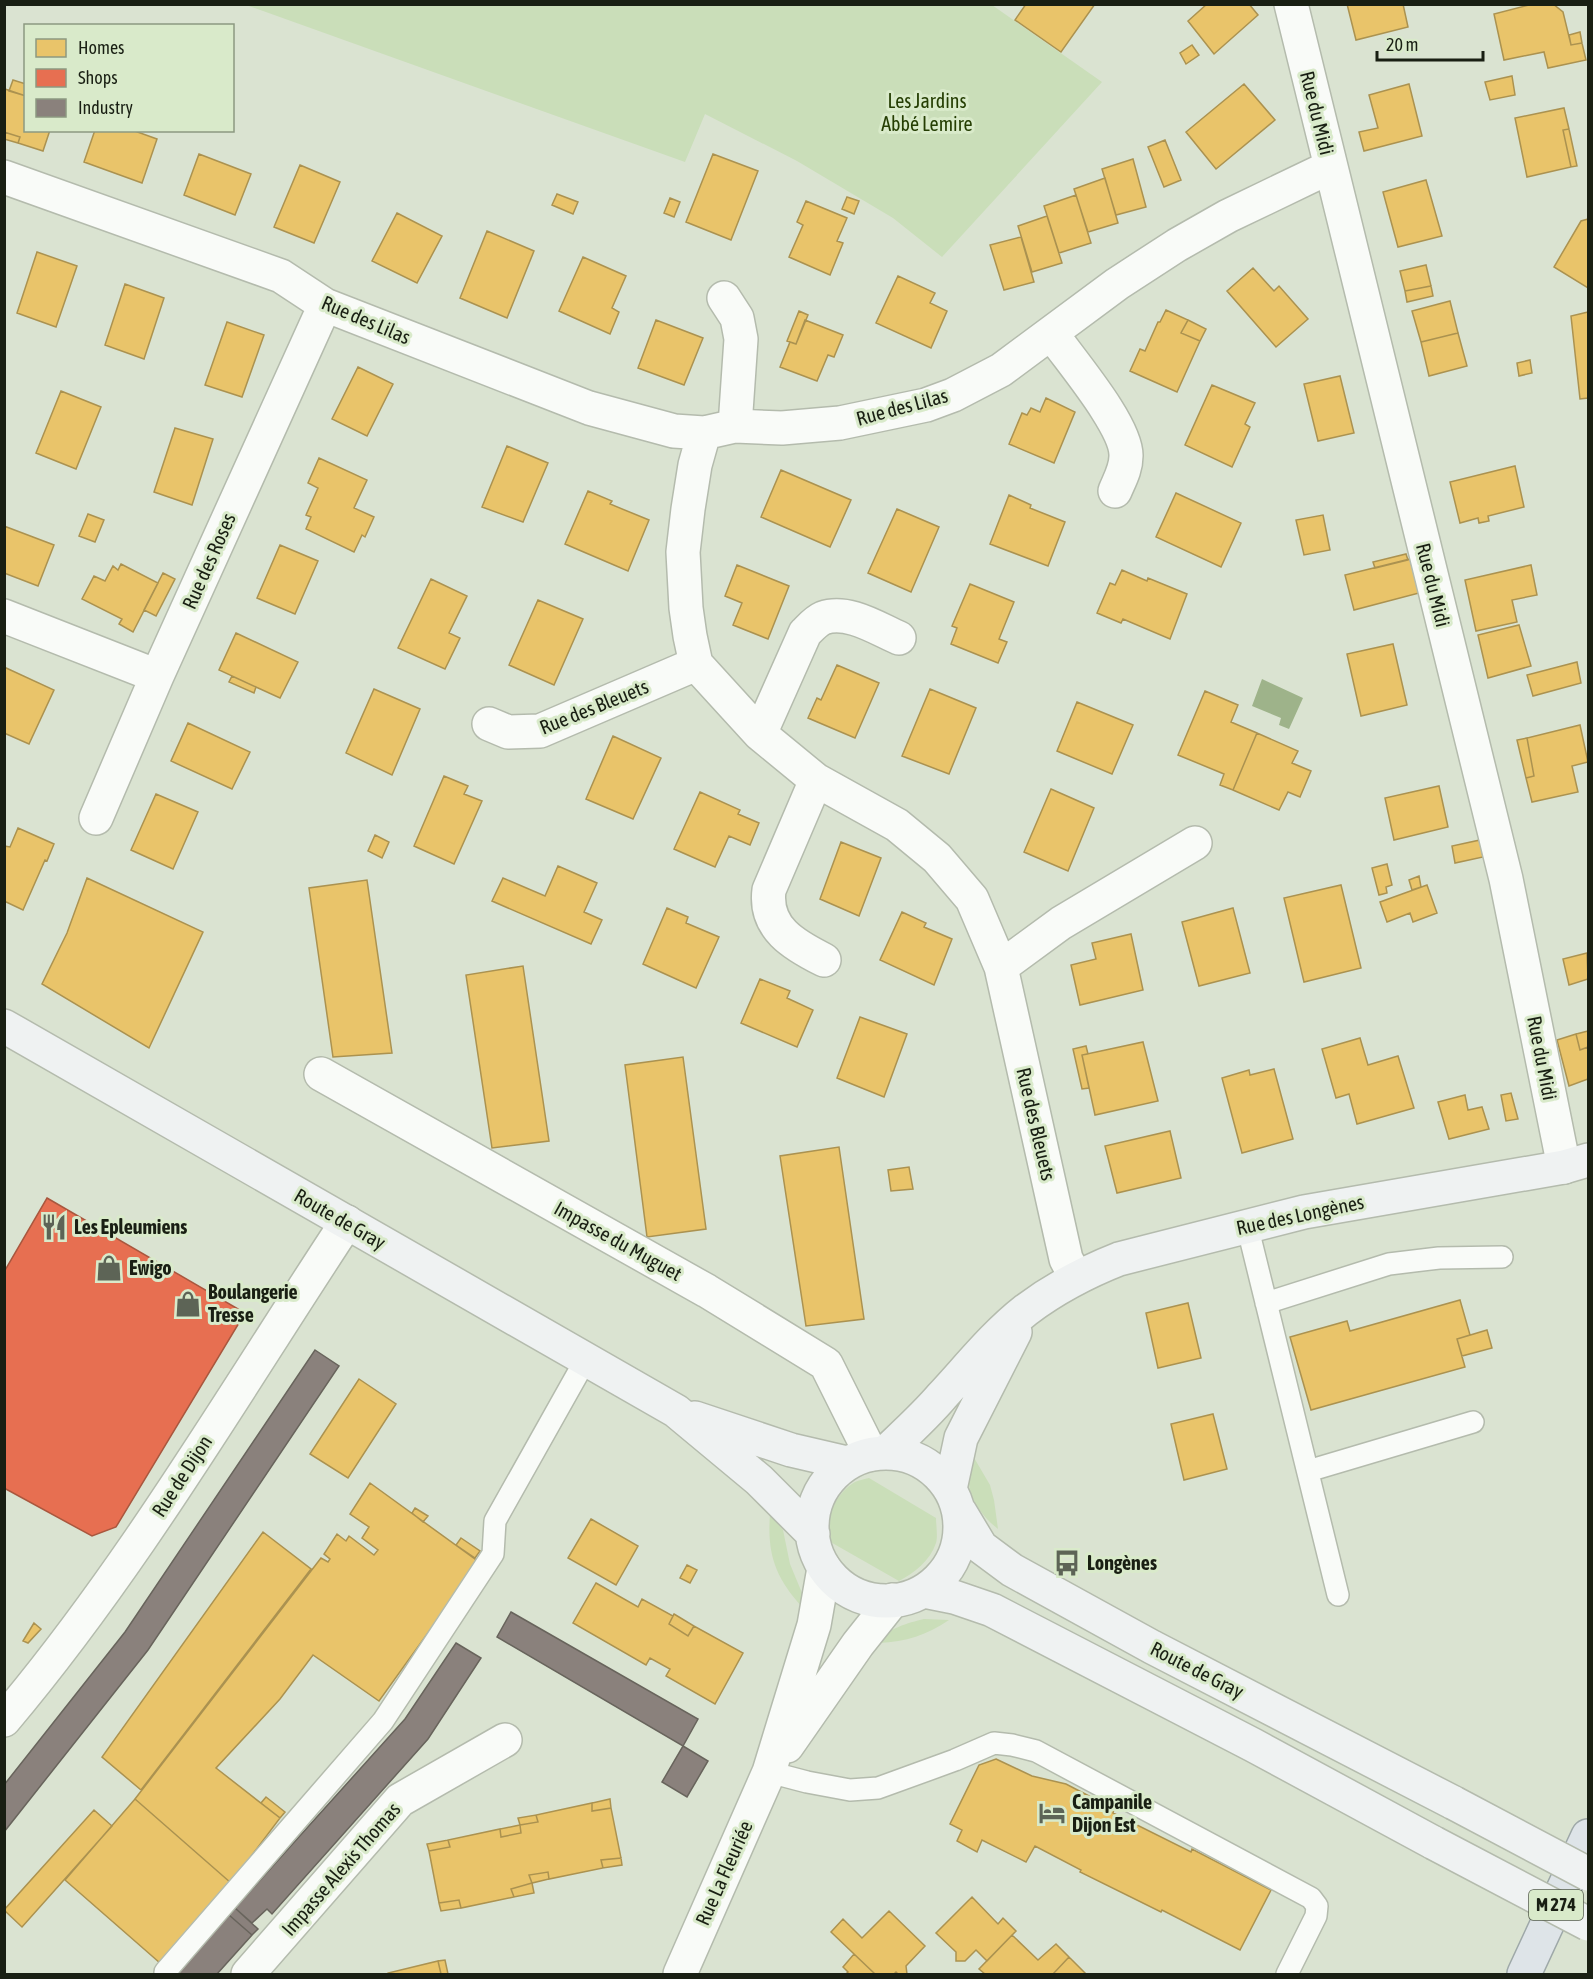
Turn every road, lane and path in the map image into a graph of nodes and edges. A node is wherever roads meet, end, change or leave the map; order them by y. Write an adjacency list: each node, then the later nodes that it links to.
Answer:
1 (1291, 4): 2 (street, Rue du Midi)
2 (1330, 168): 6 (street, Rue des Lilas); 22 (street, Rue du Midi)
3 (4, 177): 5 (street, Rue des Lilas)
4 (724, 298): 7 (street)
5 (325, 305): 7 (street, Rue des Lilas); 12 (street, Rue des Roses)
6 (1052, 334): 7 (street, Rue des Lilas); 8 (street)
7 (720, 430): 11 (street)
8 (1115, 491)
9 (4, 616): 12 (street)
10 (899, 638): 14 (street)
11 (696, 664): 13 (street, Rue des Bleuets); 14 (street, Rue des Bleuets)
12 (157, 676): 16 (street, Rue des Roses)
13 (489, 724)
14 (760, 734): 15 (street, Rue des Bleuets)
15 (816, 780): 18 (street); 19 (street, Rue des Bleuets)
16 (96, 818)
17 (1195, 843): 19 (street)
18 (824, 960)
19 (1001, 967): 26 (street, Rue des Bleuets)
20 (4, 1026): 23 (main road, Route de Gray)
21 (321, 1074): 32 (street, Impasse du Muguet)
22 (1576, 1164): 24 (main road, Rue des Longènes)
23 (347, 1222): 29 (main road, Route de Gray); 40 (street, Rue de Dijon)
24 (1247, 1225): 26 (main road, Rue des Longènes); 27 (lane)
25 (1502, 1257): 27 (lane)
26 (1076, 1278): 28 (main road, Rue des Longènes)
27 (1266, 1303): 33 (lane)
28 (1025, 1311): 32 (main road, Rue des Longènes); 34 (main road)
29 (586, 1359): 30 (main road, Route de Gray); 46 (lane)
30 (676, 1411): 32 (main road, Route de Gray); 35 (main road, Route de Gray)
31 (1473, 1422): 33 (lane)
32 (868, 1456): 34 (main road); 35 (main road)
33 (1308, 1471): 38 (lane)
34 (955, 1501): 37 (main road); 44 (main road, Route de Gray, bridge)
35 (813, 1534): 36 (main road)
36 (824, 1568): 39 (main road); 42 (street, Rue La Fleuriée)
37 (924, 1591): 39 (main road); 45 (main road, Route de Gray, bridge)
38 (1338, 1594)
39 (893, 1600): 42 (street, Rue La Fleuriée)
40 (4, 1720)
41 (505, 1740): 47 (street, Impasse Alexis Thomas)
42 (769, 1772): 48 (street, Rue La Fleuriée); 49 (lane)
43 (1588, 1836): 50 (highway, M 274)
44 (1588, 1874)
45 (1588, 1924)
46 (165, 1971)
47 (248, 1974)
48 (680, 1974)
49 (1287, 1974)
50 (1524, 1974)

